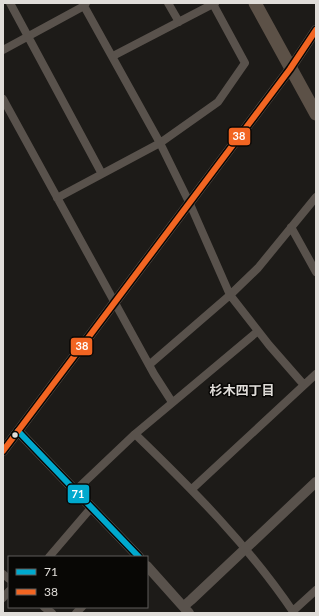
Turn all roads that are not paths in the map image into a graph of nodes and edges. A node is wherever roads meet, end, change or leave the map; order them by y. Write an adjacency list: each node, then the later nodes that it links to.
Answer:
1 (10, 3): 8 (street)
2 (168, 3): 6 (street)
3 (255, 3): 11 (main road)
4 (214, 4): 6 (street); 14 (street)
5 (85, 5): 8 (street); 10 (street)
6 (179, 22): 10 (street)
7 (316, 30): 11 (street)
8 (28, 36): 9 (street); 15 (street)
9 (3, 50)
10 (113, 56): 14 (street)
11 (290, 69): 13 (main road); 18 (street)
12 (3, 99): 17 (street)
13 (316, 114)
14 (160, 143): 15 (street); 18 (street)
15 (102, 174): 17 (street)
16 (316, 197): 19 (street)
17 (57, 198): 22 (street)
18 (190, 204): 21 (street); 22 (street)
19 (291, 228): 20 (street); 21 (street)
20 (316, 272)
21 (230, 295): 23 (street); 24 (street)
22 (115, 303): 24 (street); 28 (street)
23 (258, 331): 26 (street); 27 (street)
24 (150, 365): 27 (street)
25 (316, 374): 26 (street)
26 (304, 385): 32 (street)
27 (172, 402): 29 (street)
28 (18, 431): 30 (street); 33 (street)
29 (135, 434): 32 (street); 33 (street)
30 (3, 452)
31 (316, 482): 35 (street)
32 (192, 489): 35 (street)
33 (75, 491): 34 (street)
34 (91, 508): 36 (street); 37 (street)
35 (246, 548): 40 (street); 41 (street)
36 (50, 556)
37 (136, 556)
38 (148, 567): 40 (street)
39 (316, 590): 41 (street)
40 (186, 609)
41 (294, 612)

